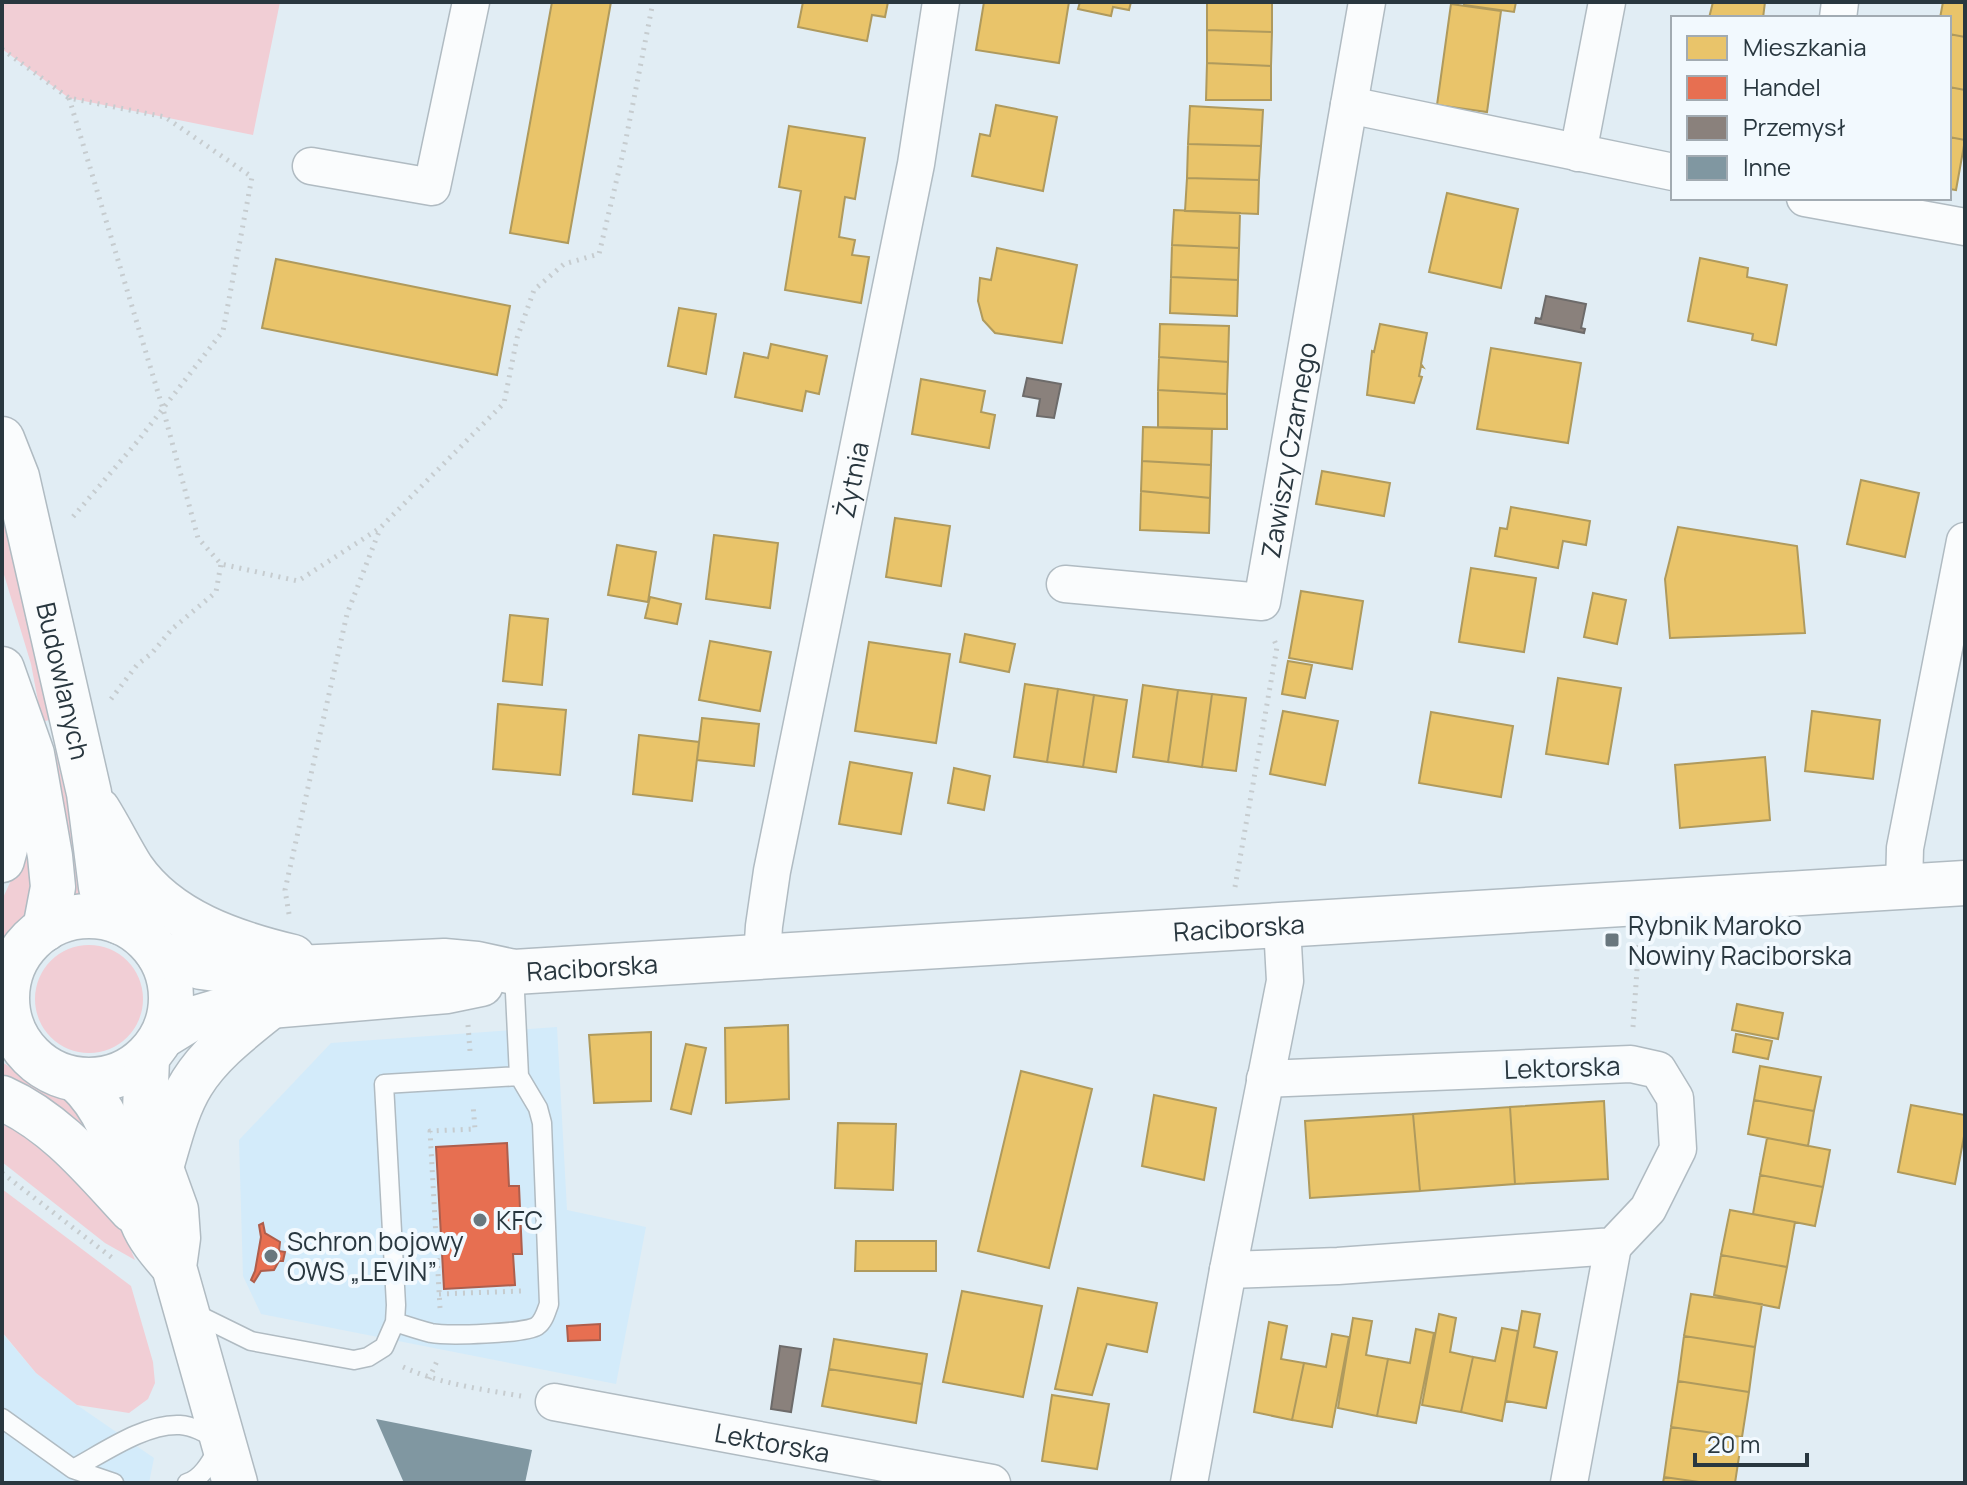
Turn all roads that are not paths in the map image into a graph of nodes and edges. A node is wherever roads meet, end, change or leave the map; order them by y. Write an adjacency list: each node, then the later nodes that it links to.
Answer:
1 (471, 2): 7 (street)
2 (941, 2): 24 (street, Żytnia)
3 (1367, 2): 5 (street, Zawiszy Czarnego)
4 (1607, 2): 6 (street)
5 (1349, 105): 6 (street); 13 (street, Zawiszy Czarnego)
6 (1578, 153): 8 (street)
7 (311, 166)
8 (1671, 172)
9 (1816, 200): 10 (street)
10 (1965, 227)
11 (2, 439): 16 (main road, Budowlanych)
12 (1965, 541): 19 (street)
13 (1065, 584)
14 (2, 669): 22 (main road, Budowlanych)
15 (2, 708): 17 (main road)
16 (89, 793): 20 (main road, Budowlanych); 25 (main road)
17 (2, 860)
18 (1965, 883): 19 (main road, Raciborska)
19 (1904, 887): 21 (main road, Raciborska)
20 (120, 922): 22 (main road); 23 (main road)
21 (1282, 926): 24 (main road, Raciborska); 31 (street)
22 (21, 952): 28 (main road)
23 (158, 953): 25 (main road, Raciborska); 29 (main road)
24 (762, 957): 26 (main road, Raciborska)
25 (334, 966): 26 (main road, Raciborska)
26 (514, 972): 27 (main road, Raciborska); 30 (lane)
27 (272, 1005): 29 (main road, Raciborska); 34 (main road)
28 (12, 1044): 32 (main road)
29 (155, 1047): 32 (main road); 34 (main road)
30 (519, 1076): 40 (lane); 40 (lane)
31 (1265, 1079): 36 (street, Lektorska); 38 (street)
32 (77, 1080): 35 (main road)
33 (2, 1098): 35 (main road)
34 (162, 1164): 37 (main road)
35 (142, 1221): 37 (main road)
36 (1613, 1246): 38 (street); 51 (street)
37 (174, 1267): 39 (main road)
38 (1228, 1270): 50 (street)
39 (186, 1309): 40 (lane); 43 (main road)
40 (395, 1322)
41 (554, 1402): 45 (street, Lektorska)
42 (2, 1418): 44 (lane)
43 (222, 1442): 44 (lane); 47 (lane); 48 (main road)
44 (73, 1469): 46 (lane)
45 (898, 1474): 49 (street, Lektorska)
46 (104, 1481)
47 (187, 1483)
48 (235, 1483)
49 (992, 1483)
50 (1189, 1483)
51 (1569, 1483)

